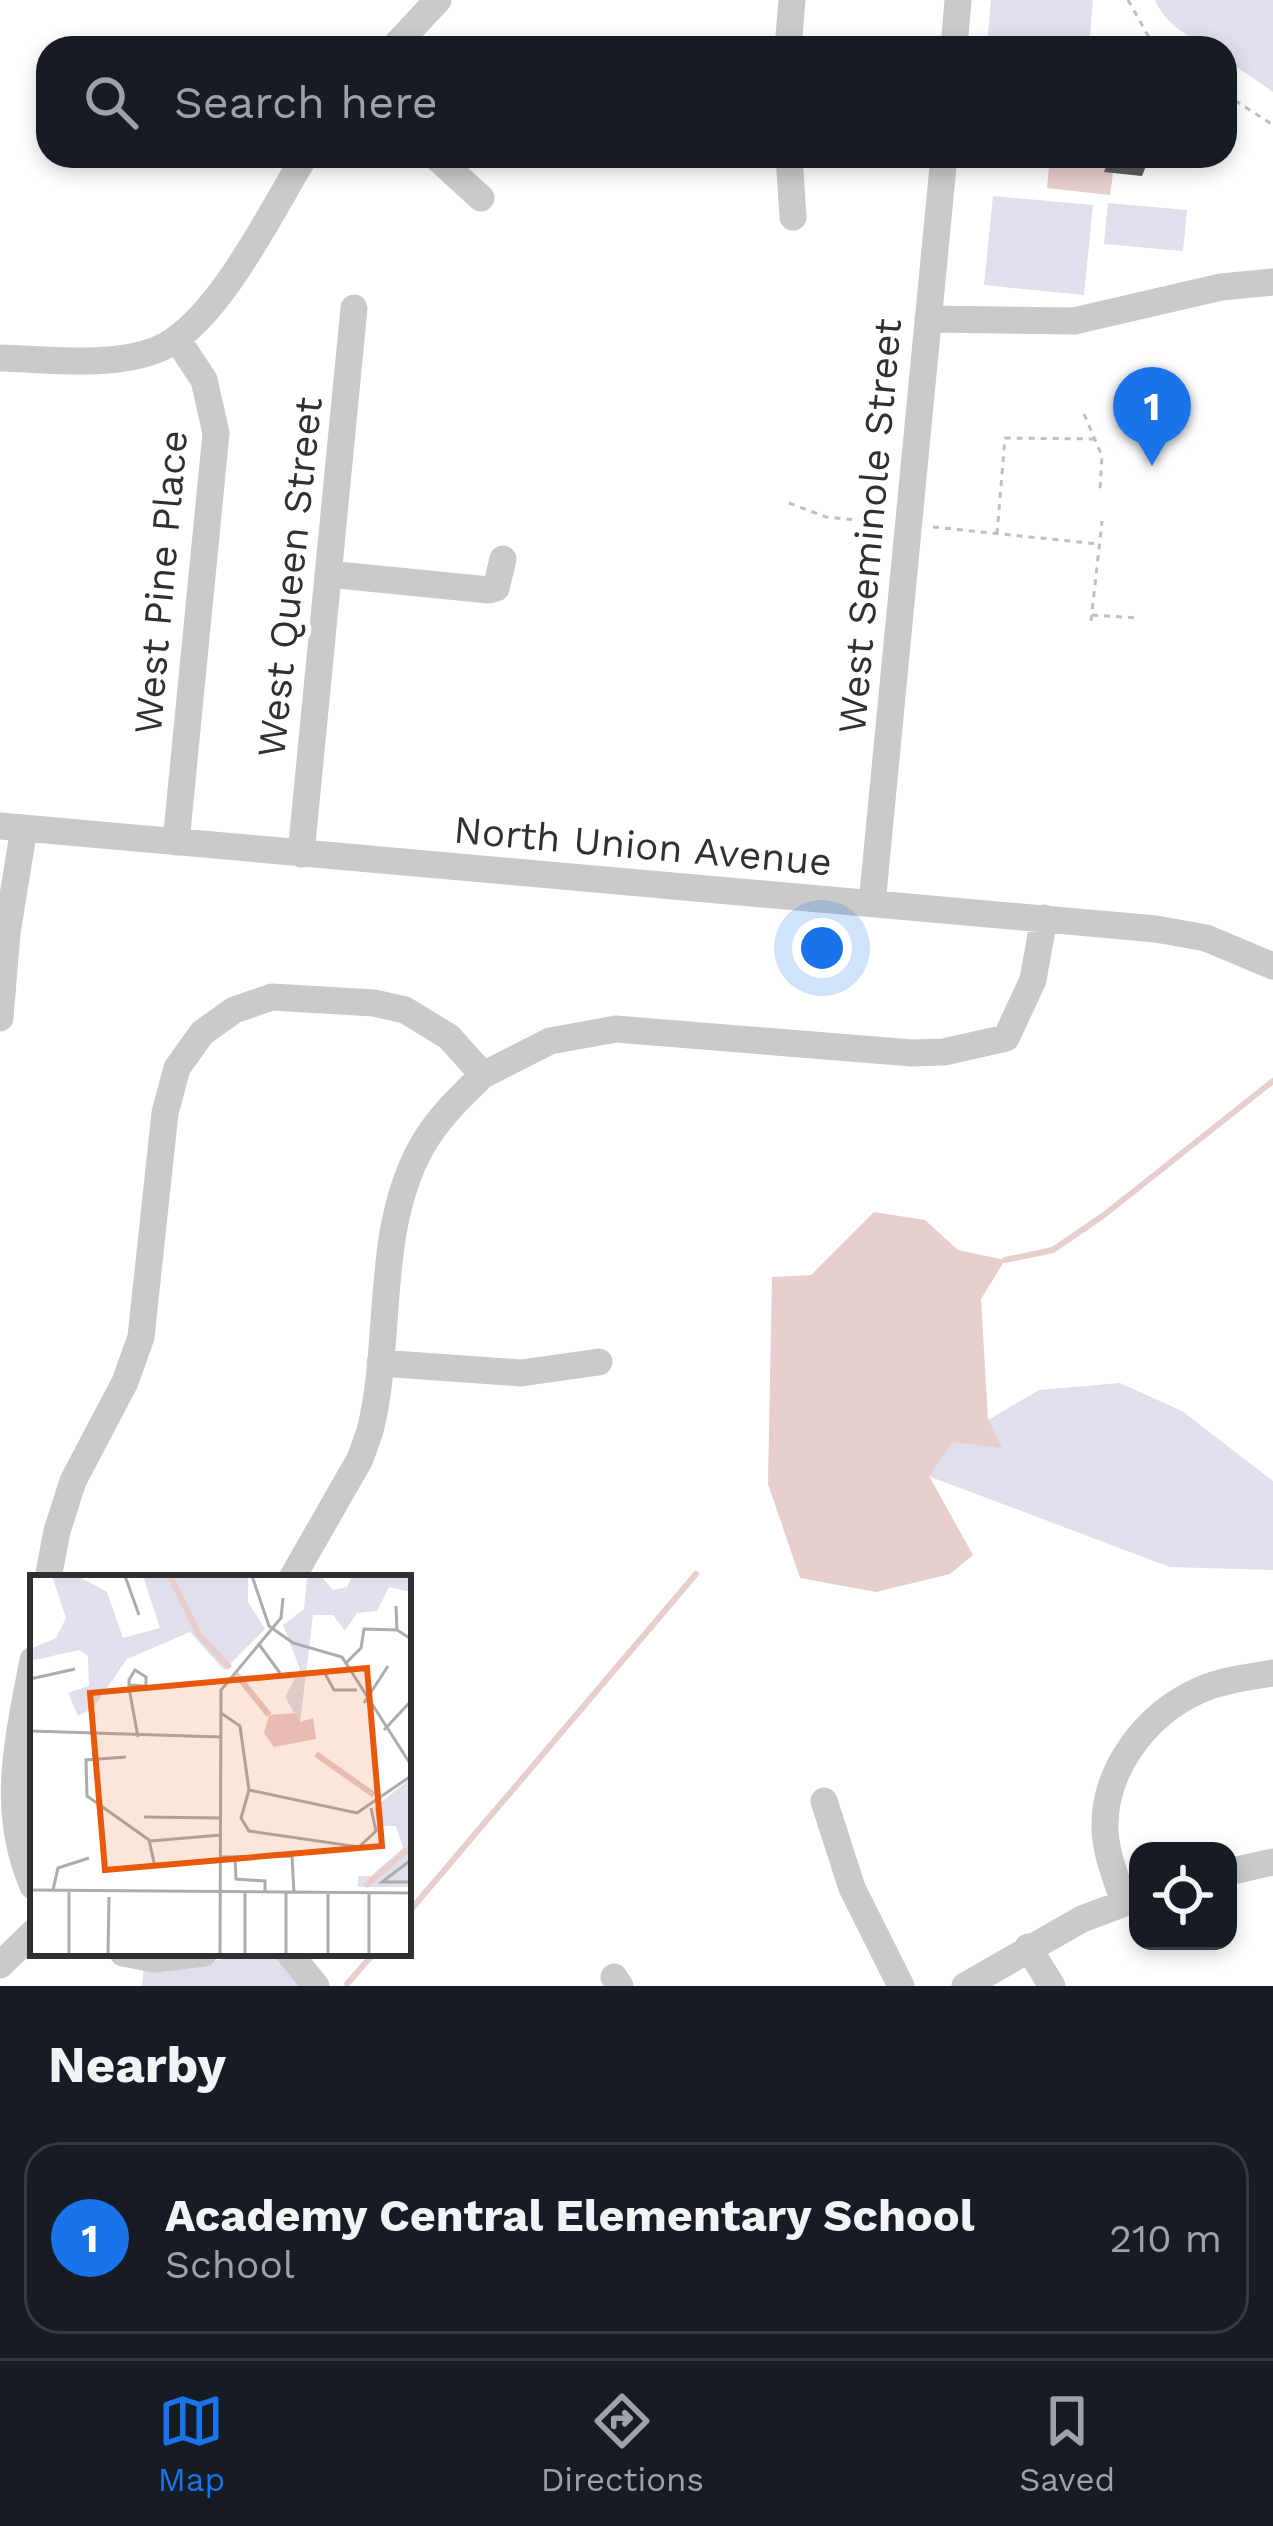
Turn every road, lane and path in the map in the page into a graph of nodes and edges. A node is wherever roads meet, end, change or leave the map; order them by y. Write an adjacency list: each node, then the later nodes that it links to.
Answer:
1 (438, 0): 5 (street)
2 (792, 0): 6 (street)
3 (958, 0): 7 (street)
4 (1128, 0): 8 (path)
5 (404, 36)
6 (789, 36)
7 (955, 36)
8 (1148, 36)
9 (1237, 102): 10 (path)
10 (1273, 125)
11 (297, 168): 20 (street)
12 (448, 168): 15 (street)
13 (790, 168): 16 (street)
14 (943, 168): 19 (street, West Seminole Street)
15 (482, 198)
16 (793, 217)
17 (1273, 282): 19 (street)
18 (354, 308): 33 (street, West Queen Street)
19 (928, 319): 29 (street, West Seminole Street)
20 (177, 339): 21 (street); 36 (street, West Pine Place)
21 (0, 358)
22 (1084, 414): 23 (path)
23 (1098, 439): 24 (path); 26 (path)
24 (1004, 465): 25 (path); 30 (path)
25 (1013, 466)
26 (1100, 489)
27 (788, 503): 29 (path)
28 (1102, 520): 31 (path)
29 (908, 525): 30 (path); 38 (street, West Seminole Street)
30 (997, 533): 31 (path)
31 (1099, 544): 34 (path)
32 (502, 559): 33 (street)
33 (328, 574): 37 (street, West Queen Street)
34 (1138, 618)
35 (12, 827): 36 (street, North Union Avenue); 40 (street)
36 (176, 842): 37 (street, North Union Avenue)
37 (301, 854): 38 (street, North Union Avenue)
38 (872, 904): 39 (street, North Union Avenue)
39 (1044, 918): 41 (street, North Union Avenue); 43 (street)
40 (4, 932): 42 (street)
41 (1273, 966)
42 (0, 1018)
43 (483, 1075): 45 (street); 46 (street)
44 (599, 1362): 45 (street)
45 (380, 1363): 47 (street)
46 (49, 1575)
47 (294, 1575)
48 (1273, 1673): 54 (street)
49 (30, 1678): 53 (street)
50 (824, 1802): 63 (street)
51 (1273, 1862): 52 (street)
52 (1237, 1870)
53 (30, 1879)
54 (1129, 1895)
55 (1129, 1901): 57 (street)
56 (30, 1936): 61 (street)
57 (1028, 1947): 64 (street); 65 (street)
58 (138, 1956): 59 (street)
59 (179, 1956)
60 (292, 1956): 62 (street)
61 (0, 1965)
62 (316, 1986)
63 (901, 1986)
64 (965, 1986)
65 (1052, 1986)

